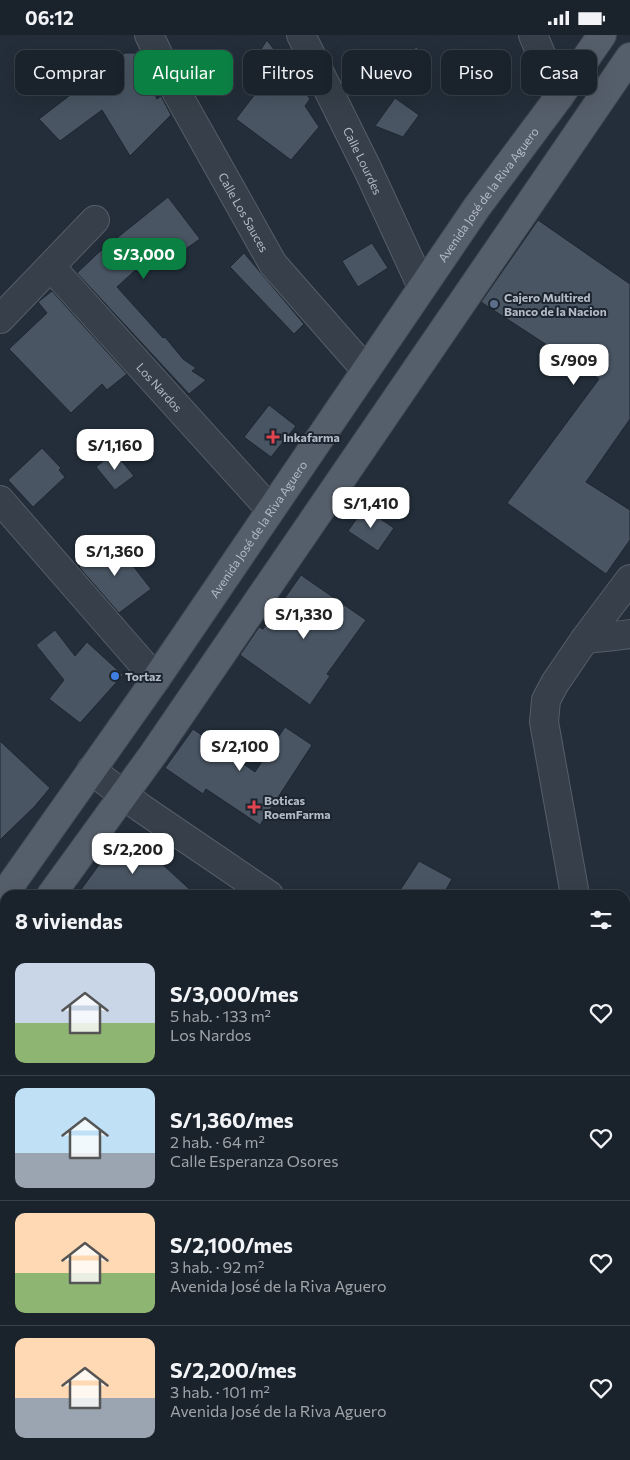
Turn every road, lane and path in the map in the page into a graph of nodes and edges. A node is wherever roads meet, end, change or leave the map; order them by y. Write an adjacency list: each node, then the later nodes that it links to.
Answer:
1 (149, 35): 11 (street, Calle Los Sauces)
2 (301, 35): 9 (street, Calle Lourdes)
3 (533, 35): 6 (street)
4 (602, 35): 6 (main road, Avenida José de la Riva Aguero)
5 (630, 57): 19 (main road)
6 (560, 97): 9 (main road, Avenida José de la Riva Aguero)
7 (96, 220): 8 (street)
8 (51, 267): 10 (street); 13 (street, Los Nardos)
9 (422, 287): 11 (main road, Avenida José de la Riva Aguero)
10 (1, 315)
11 (366, 370): 13 (main road, Avenida José de la Riva Aguero)
12 (0, 500): 17 (street)
13 (270, 509): 17 (main road, Avenida José de la Riva Aguero)
14 (630, 579): 16 (street)
15 (630, 633): 16 (street)
16 (586, 639): 23 (street)
17 (156, 679): 18 (main road, Avenida José de la Riva Aguero)
18 (90, 770): 19 (street); 21 (main road, Avenida José de la Riva Aguero)
19 (124, 795): 20 (street); 22 (main road)
20 (249, 887)
21 (7, 890)
22 (55, 890)
23 (574, 890)

